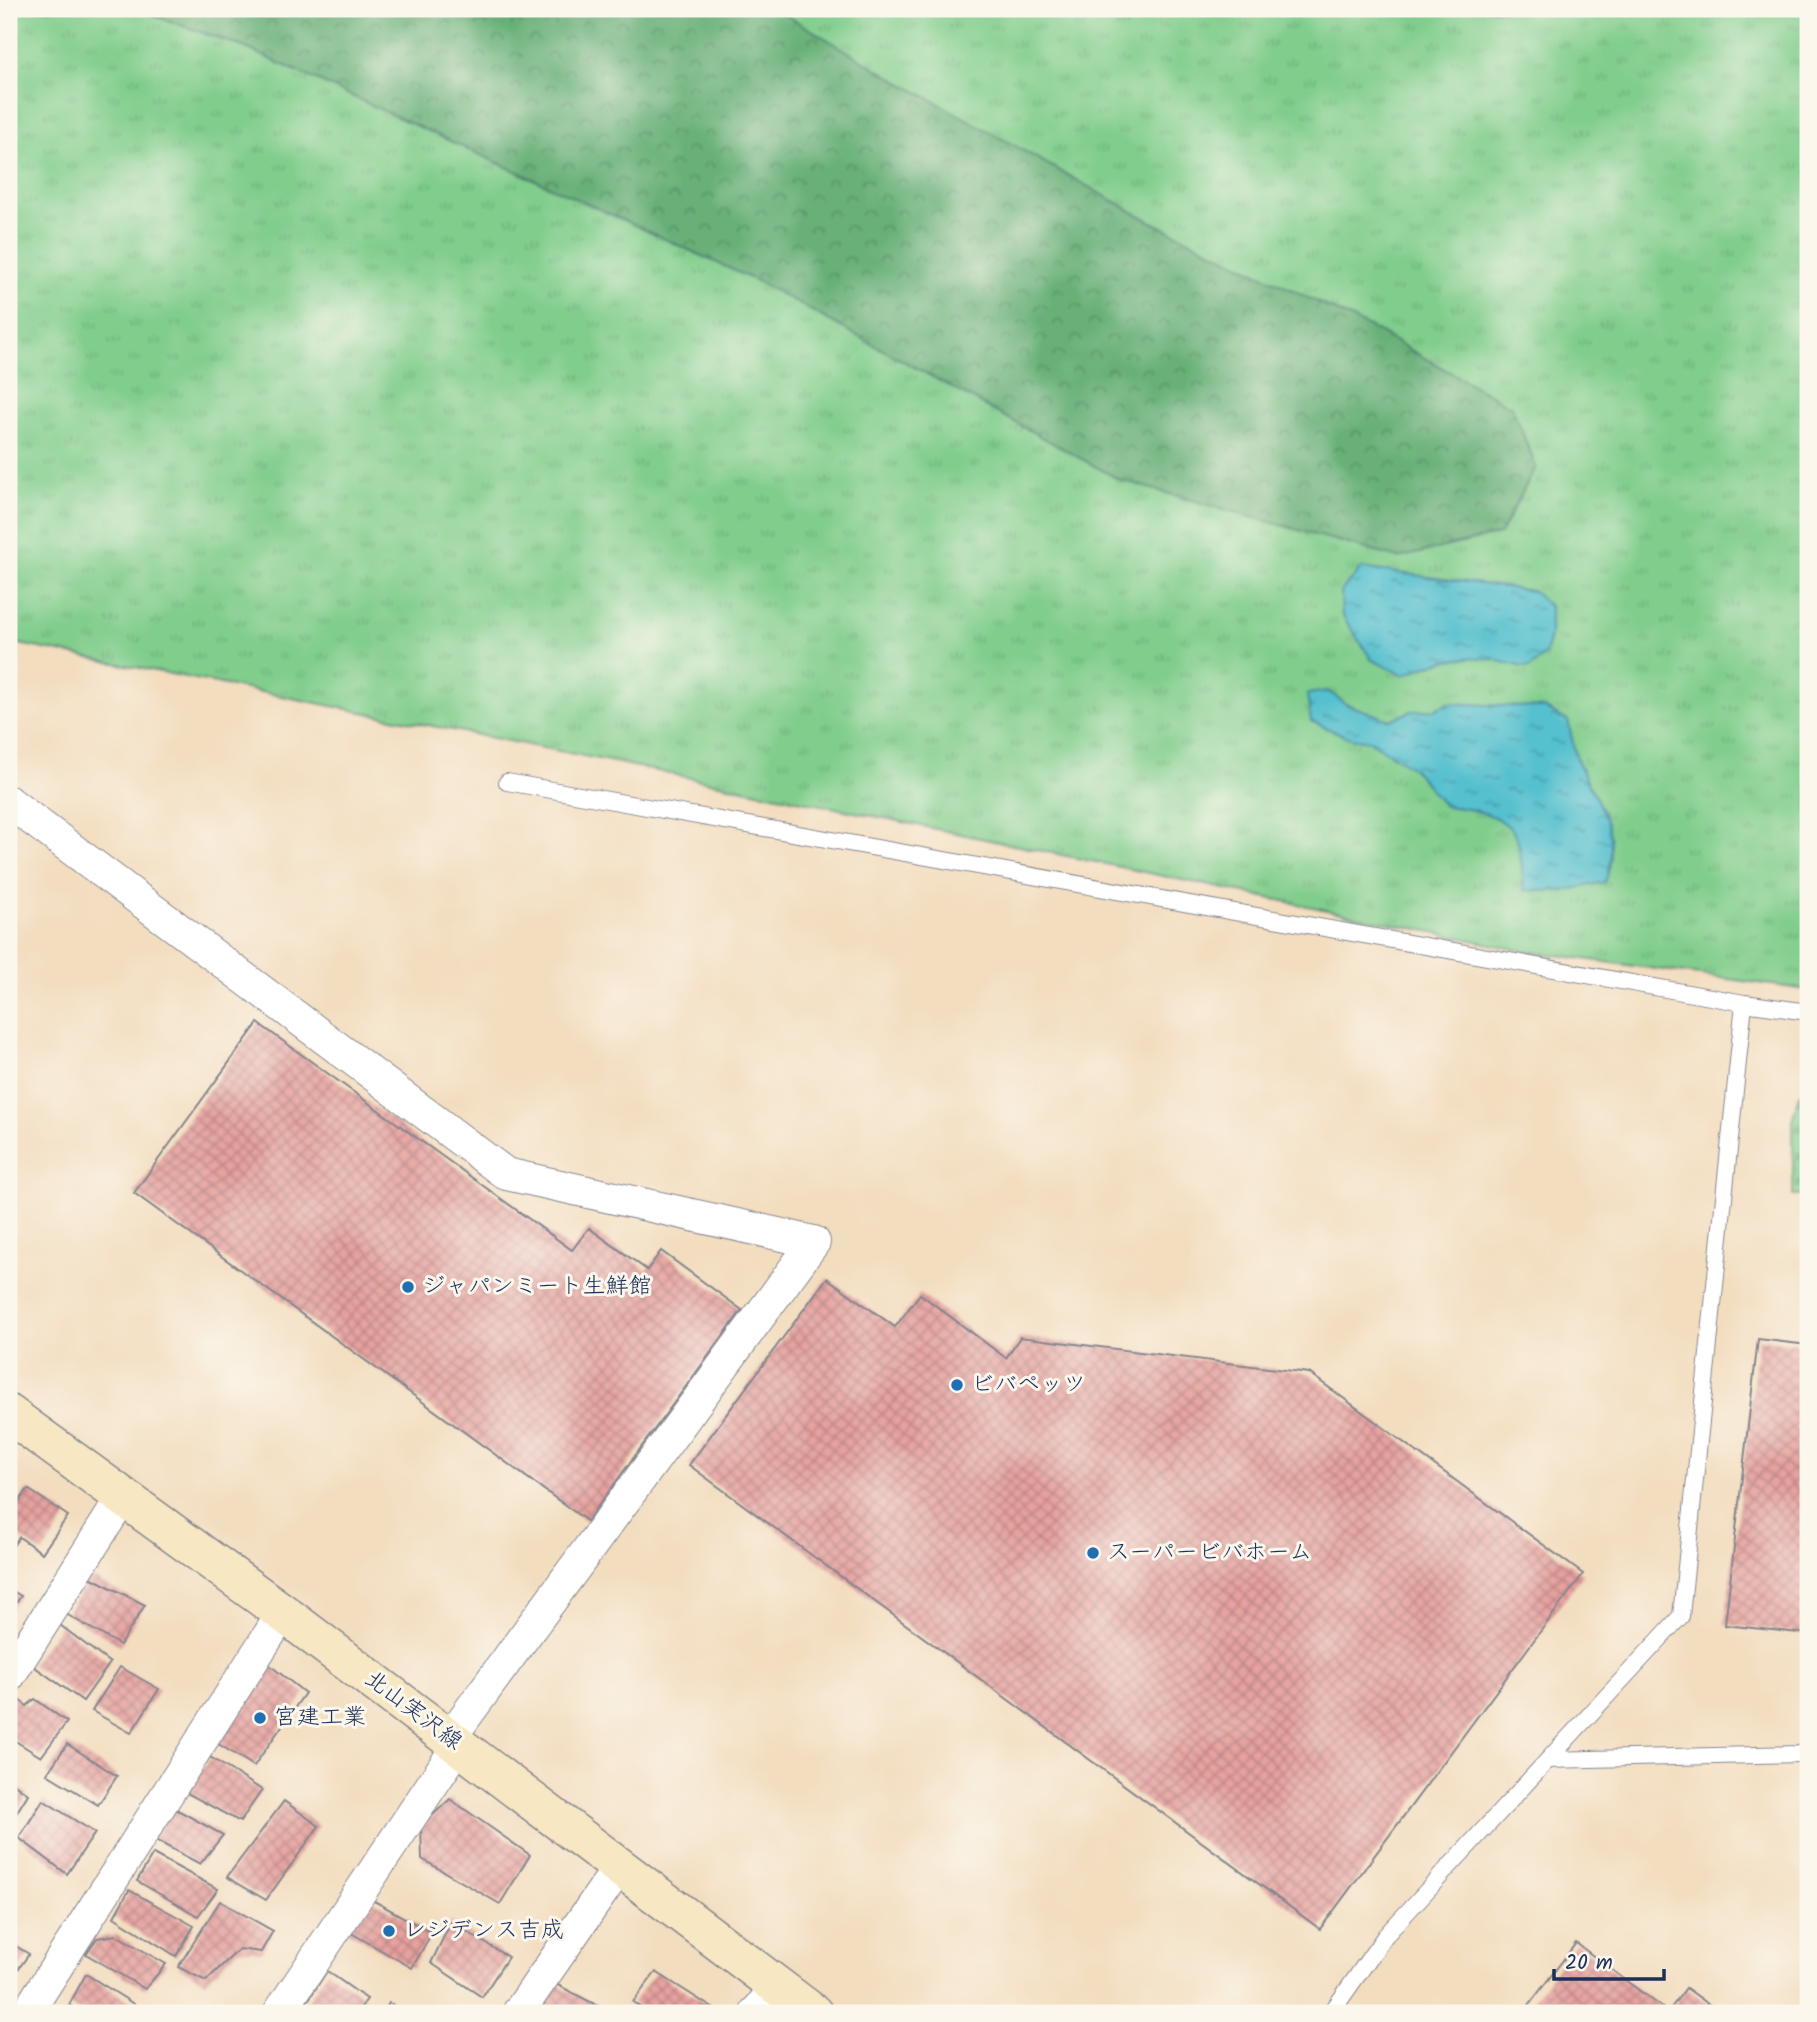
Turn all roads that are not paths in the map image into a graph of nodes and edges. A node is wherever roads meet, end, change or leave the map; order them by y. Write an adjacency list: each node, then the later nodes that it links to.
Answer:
1 (507, 782): 3 (lane)
2 (9, 802): 9 (street)
3 (1745, 1003): 4 (lane); 11 (lane)
4 (1808, 1012)
5 (9, 1413): 6 (street, 北山実沢線)
6 (123, 1497): 7 (street, 北山実沢線); 8 (street)
7 (283, 1613): 9 (street, 北山実沢線); 14 (street)
8 (9, 1676)
9 (454, 1742): 12 (street, 北山実沢線); 15 (street)
10 (1808, 1751): 11 (lane)
11 (1548, 1760): 18 (lane)
12 (620, 1866): 13 (street, 北山実沢線); 16 (street)
13 (767, 1999): 17 (street, 北山実沢線)
14 (27, 2013)
15 (279, 2013)
16 (518, 2013)
17 (813, 2013)
18 (1331, 2013)

